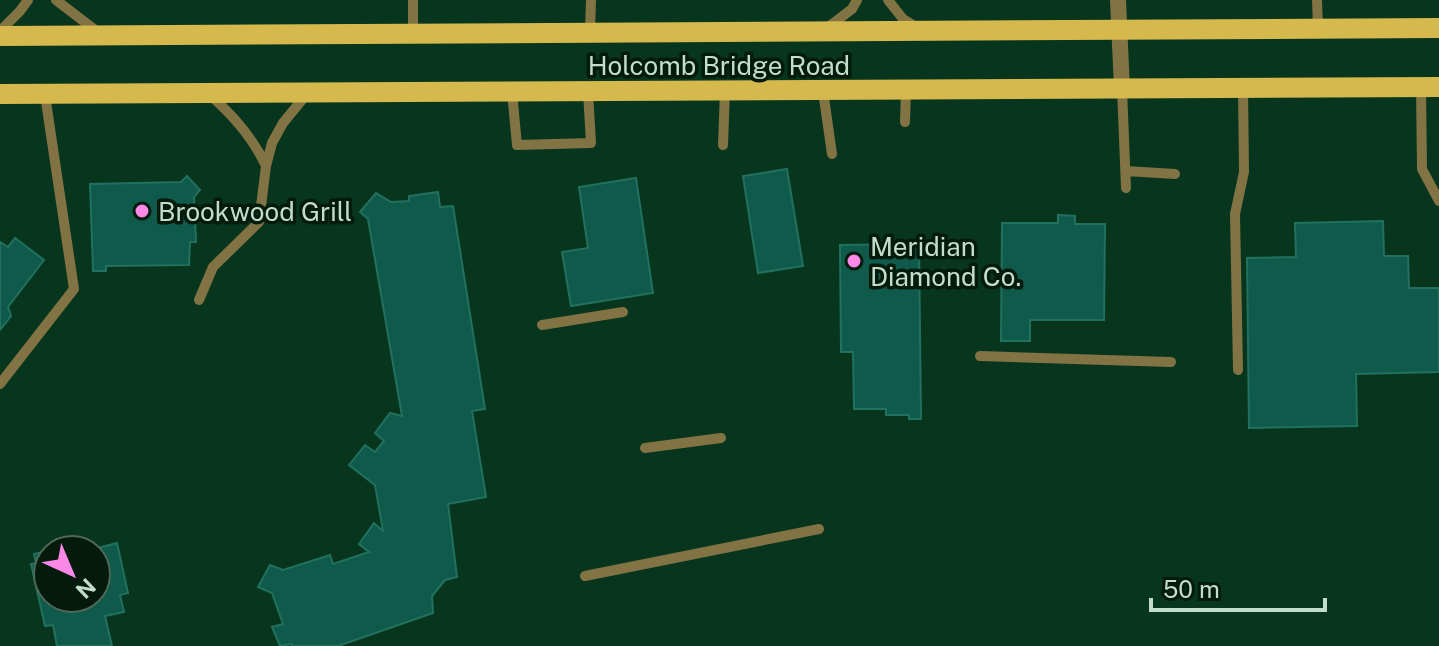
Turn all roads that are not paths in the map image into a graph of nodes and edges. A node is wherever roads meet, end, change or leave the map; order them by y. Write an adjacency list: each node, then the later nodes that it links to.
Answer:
1 (28, 0): 16 (lane)
2 (56, 0): 17 (lane)
3 (413, 0): 15 (lane)
4 (591, 0): 14 (lane)
5 (857, 0): 12 (lane)
6 (888, 0): 13 (lane)
7 (1118, 0): 11 (street)
8 (1317, 0): 9 (lane)
9 (1318, 28): 10 (main road, Holcomb Bridge Road); 11 (main road, Holcomb Bridge Road)
10 (1439, 28)
11 (1119, 29): 13 (main road, Holcomb Bridge Road); 20 (street)
12 (823, 30): 13 (main road, Holcomb Bridge Road); 14 (main road, Holcomb Bridge Road)
13 (921, 30)
14 (590, 31): 15 (main road, Holcomb Bridge Road)
15 (413, 32): 17 (main road, Holcomb Bridge Road)
16 (0, 34): 17 (main road, Holcomb Bridge Road)
17 (104, 36)
18 (1243, 87): 19 (main road, Holcomb Bridge Road); 20 (main road, Holcomb Bridge Road); 43 (lane)
19 (1430, 87): 37 (lane)
20 (1122, 89): 21 (main road, Holcomb Bridge Road); 34 (lane)
21 (906, 90): 24 (main road, Holcomb Bridge Road); 30 (lane)
22 (310, 91): 25 (main road, Holcomb Bridge Road); 27 (main road, Holcomb Bridge Road); 33 (lane)
23 (725, 91): 24 (main road, Holcomb Bridge Road); 26 (main road, Holcomb Bridge Road); 31 (lane)
24 (823, 91): 32 (lane)
25 (512, 92): 26 (main road, Holcomb Bridge Road); 26 (lane)
26 (588, 92)
27 (208, 93): 29 (main road, Holcomb Bridge Road); 33 (lane)
28 (0, 94): 29 (main road, Holcomb Bridge Road)
29 (45, 95): 44 (lane)
30 (905, 122)
31 (723, 145)
32 (832, 154)
33 (266, 166): 38 (lane)
34 (1126, 171): 35 (lane); 36 (lane)
35 (1175, 174)
36 (1126, 188)
37 (1439, 201)
38 (199, 300)
39 (623, 312): 40 (lane)
40 (542, 325)
41 (980, 356): 42 (lane)
42 (1171, 362)
43 (1238, 370)
44 (0, 384)
45 (721, 438): 46 (lane)
46 (645, 448)
47 (819, 529): 48 (lane)
48 (585, 576)

